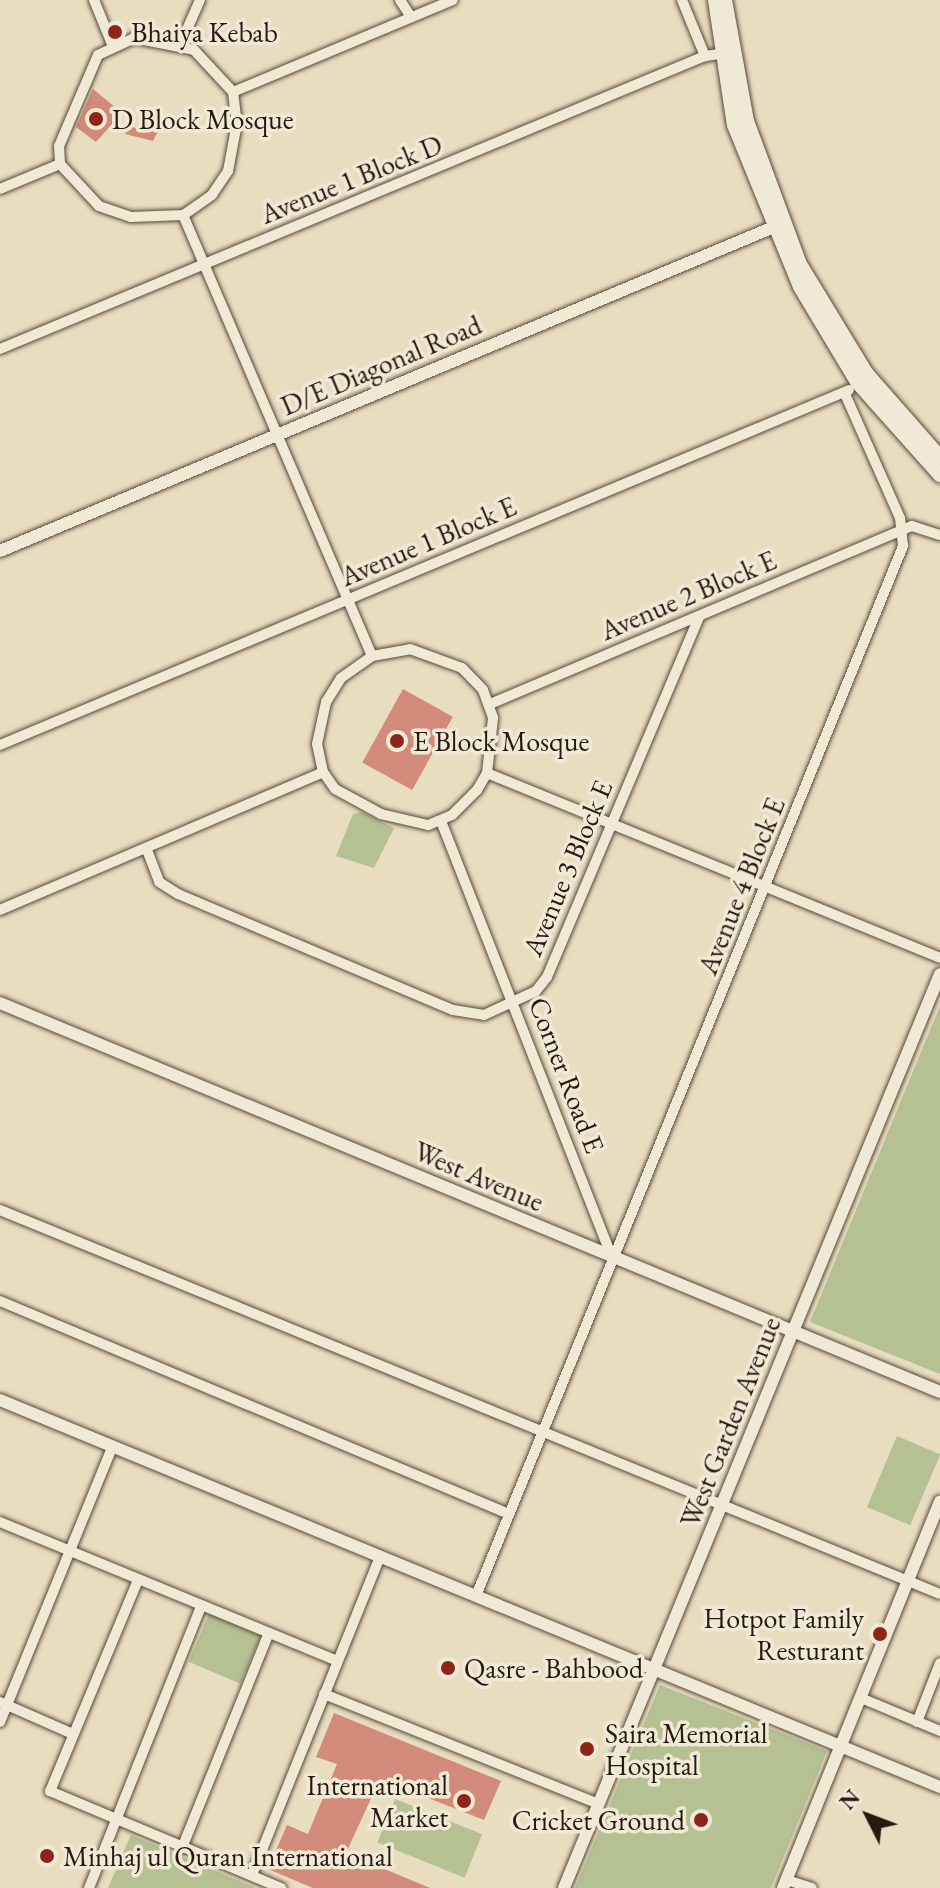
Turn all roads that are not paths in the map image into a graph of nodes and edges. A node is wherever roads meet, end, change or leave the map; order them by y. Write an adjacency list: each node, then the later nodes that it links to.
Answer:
1 (94, 0): 10 (street)
2 (200, 0): 9 (street)
3 (400, 0): 8 (street)
4 (453, 0): 8 (street)
5 (682, 0): 11 (street)
6 (715, 0): 11 (main road)
7 (725, 0): 11 (main road)
8 (411, 17): 12 (street)
9 (181, 43): 10 (street); 12 (street)
10 (112, 44): 13 (street)
11 (719, 54): 16 (main road); 17 (street, Avenue 1 Block D)
12 (233, 92): 15 (street)
13 (60, 164): 14 (street); 15 (street)
14 (0, 189)
15 (183, 215): 17 (street)
16 (777, 226): 19 (main road); 21 (street, D/E Diagonal Road)
17 (204, 266): 18 (street, Avenue 1 Block D); 21 (street)
18 (0, 349)
19 (862, 378): 20 (street, Avenue 1 Block E); 22 (main road); 23 (main road)
20 (845, 394): 24 (street); 27 (street, Avenue 1 Block E)
21 (279, 434): 26 (street, D/E Diagonal Road); 27 (street)
22 (940, 457)
23 (940, 475)
24 (904, 529): 25 (street); 28 (street, Avenue 2 Block E); 37 (street, Avenue 4 Block E)
25 (940, 535)
26 (0, 551)
27 (350, 600): 29 (street); 31 (street, Avenue 1 Block E)
28 (699, 617): 30 (street, Avenue 2 Block E); 35 (street, Avenue 3 Block E)
29 (372, 656): 30 (street); 32 (street)
30 (490, 704): 33 (street)
31 (0, 745)
32 (323, 772): 34 (street); 36 (street)
33 (487, 773): 34 (street); 35 (street)
34 (441, 821): 41 (street, Corner Road E)
35 (613, 824): 37 (street); 41 (street, Avenue 3 Block E)
36 (147, 850): 38 (street); 41 (street, Avenue 3 Block E)
37 (766, 889): 39 (street); 44 (street, Avenue 4 Block E)
38 (0, 910)
39 (940, 958)
40 (940, 974): 46 (street, West Garden Avenue)
41 (512, 1001): 44 (street, Corner Road E)
42 (0, 1003): 44 (street, West Avenue)
43 (0, 1210): 49 (street)
44 (612, 1258): 46 (street, West Avenue); 49 (street, Avenue 4 Block E)
45 (0, 1301): 53 (street)
46 (793, 1331): 47 (street, West Avenue); 52 (street, West Garden Avenue)
47 (940, 1392)
48 (0, 1400): 50 (street)
49 (541, 1429): 52 (street); 53 (street, Avenue 4 Block E)
50 (112, 1447): 55 (street); 56 (street)
51 (940, 1502): 58 (street)
52 (722, 1505): 58 (street); 65 (street, West Garden Avenue)
53 (509, 1514): 60 (street, Avenue 4 Block E)
54 (0, 1522): 55 (street)
55 (69, 1550): 57 (street); 68 (street)
56 (380, 1556): 60 (street); 63 (street)
57 (138, 1580): 61 (street); 72 (street)
58 (908, 1581): 59 (street); 67 (street)
59 (940, 1594)
60 (476, 1596): 65 (street)
61 (201, 1607): 62 (street); 76 (street)
62 (268, 1635): 63 (street); 77 (street)
63 (337, 1661): 66 (street)
64 (940, 1663): 70 (street)
65 (654, 1670): 73 (street); 75 (street, West Garden Avenue)
66 (324, 1694): 75 (street); 78 (street)
67 (861, 1698): 70 (street); 73 (street)
68 (4, 1704): 69 (street); 72 (street)
69 (0, 1722)
70 (917, 1722): 71 (street)
71 (940, 1731)
72 (73, 1734): 76 (street)
73 (843, 1747): 74 (street); 79 (street)
74 (940, 1787)
75 (599, 1804): 82 (street, West Garden Avenue)
76 (116, 1821): 77 (street); 80 (street)
77 (182, 1848): 78 (street)
78 (252, 1875): 81 (street)
79 (785, 1884): 83 (street)
80 (89, 1888)
81 (281, 1888)
82 (564, 1888)
83 (812, 1888)

